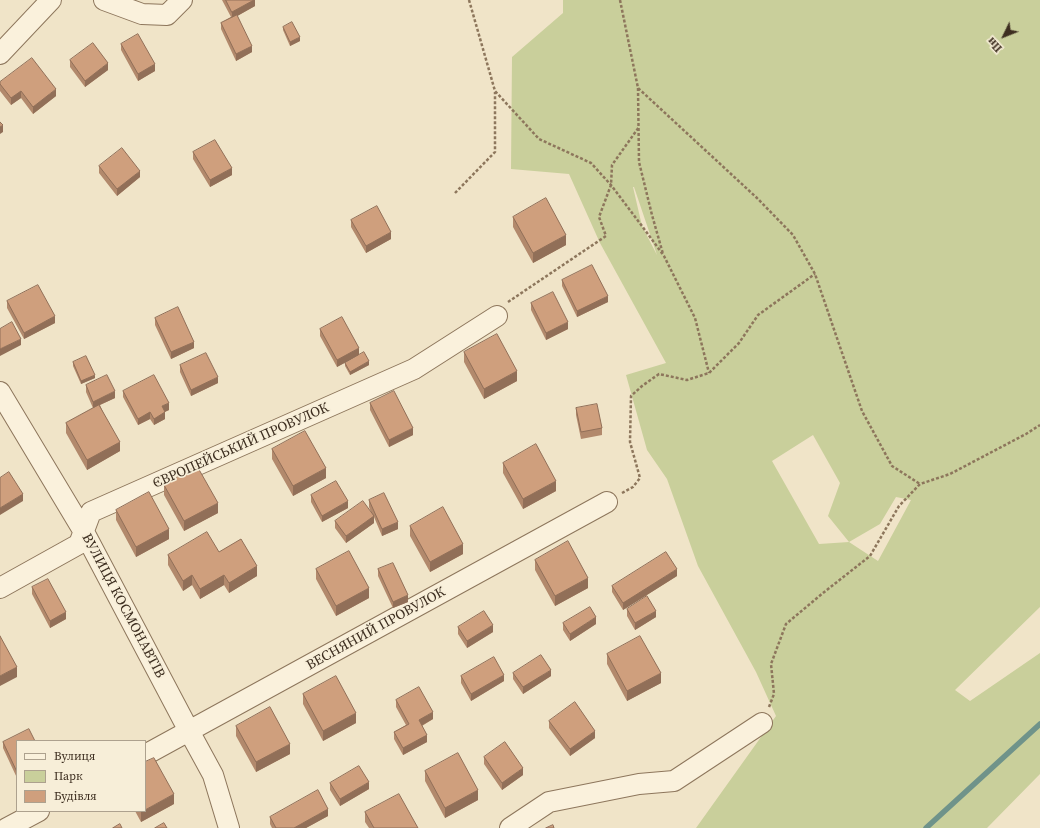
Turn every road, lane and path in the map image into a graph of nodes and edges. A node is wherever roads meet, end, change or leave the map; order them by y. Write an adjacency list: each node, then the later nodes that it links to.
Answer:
1 (51, 0): 6 (street)
2 (104, 0): 3 (street)
3 (182, 0)
4 (469, 0): 8 (path)
5 (620, 0): 7 (path)
6 (0, 54)
7 (638, 88): 9 (path); 13 (path)
8 (495, 90): 10 (path); 11 (path)
9 (639, 127): 10 (path); 12 (path)
10 (610, 185): 12 (path); 14 (path)
11 (455, 193)
12 (664, 256): 15 (path)
13 (816, 274): 15 (path); 18 (path)
14 (497, 316): 20 (street, ЄВРОПЕЙСЬКИЙ ПРОВУЛОК)
15 (709, 373): 19 (path)
16 (0, 392): 20 (street, ВУЛИЦЯ КОСМОНАВТІВ)
17 (1040, 425): 18 (path)
18 (920, 484): 22 (path)
19 (607, 502): 23 (street, ВЕСНЯНИЙ ПРОВУЛОК)
20 (84, 532): 21 (street, ЄВРОПЕЙСЬКИЙ ПРОВУЛОК); 23 (street, ВУЛИЦЯ КОСМОНАВТІВ)
21 (0, 588)
22 (762, 723): 28 (street)
23 (189, 731): 24 (street, ВЕСНЯНИЙ ПРОВУЛОК); 27 (street, ВУЛИЦЯ КОСМОНАВТІВ)
24 (146, 754)
25 (37, 812): 26 (street)
26 (7, 828)
27 (229, 828)
28 (510, 828)

